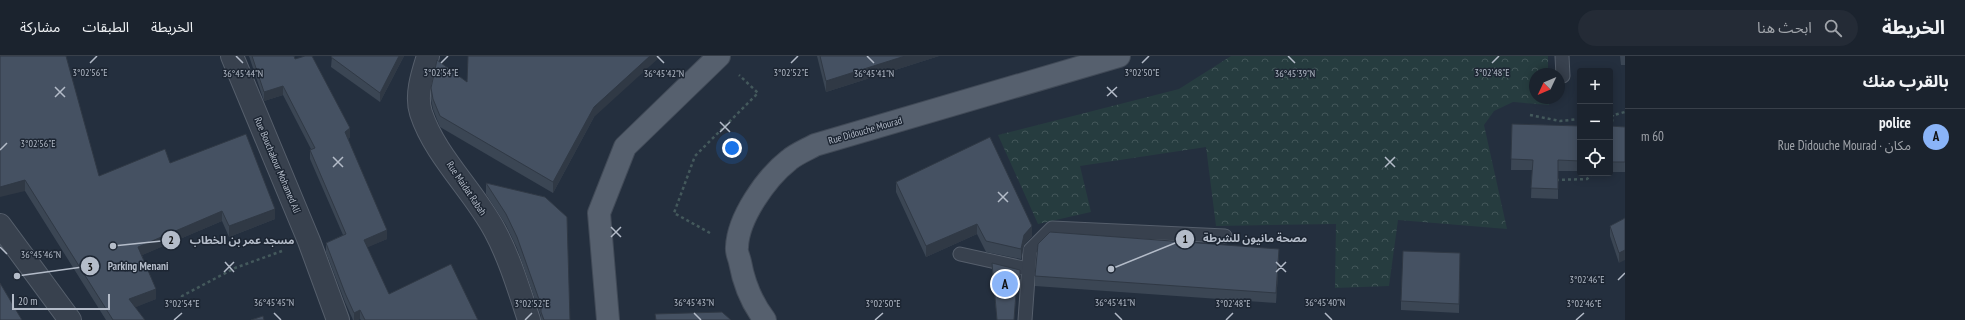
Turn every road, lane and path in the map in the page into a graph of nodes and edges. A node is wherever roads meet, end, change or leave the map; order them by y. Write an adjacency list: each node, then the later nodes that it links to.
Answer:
1 (232, 56): 16 (street, Rue Bouchakour Mohamed Ali)
2 (428, 56): 23 (street, Rue Maidat Rabah)
3 (719, 56): 24 (main road)
4 (1119, 56): 17 (main road, Rue Didouche Mourad)
5 (1562, 56): 6 (lane)
6 (1563, 68)
7 (736, 72): 17 (path)
8 (1625, 112): 10 (path)
9 (1530, 115): 11 (path)
10 (1613, 116)
11 (1577, 119)
12 (1590, 176): 13 (path)
13 (1550, 180)
14 (0, 226): 21 (street)
15 (1225, 236): 19 (lane)
16 (309, 240): 20 (path); 22 (street, Rue Bouchakour Mohamed Ali)
17 (736, 248): 25 (main road, Rue Didouche Mourad)
18 (960, 254): 19 (lane)
19 (1028, 269): 26 (lane)
20 (182, 303)
21 (70, 320)
22 (338, 320)
23 (528, 320)
24 (608, 320)
25 (765, 320)
26 (1024, 320)

